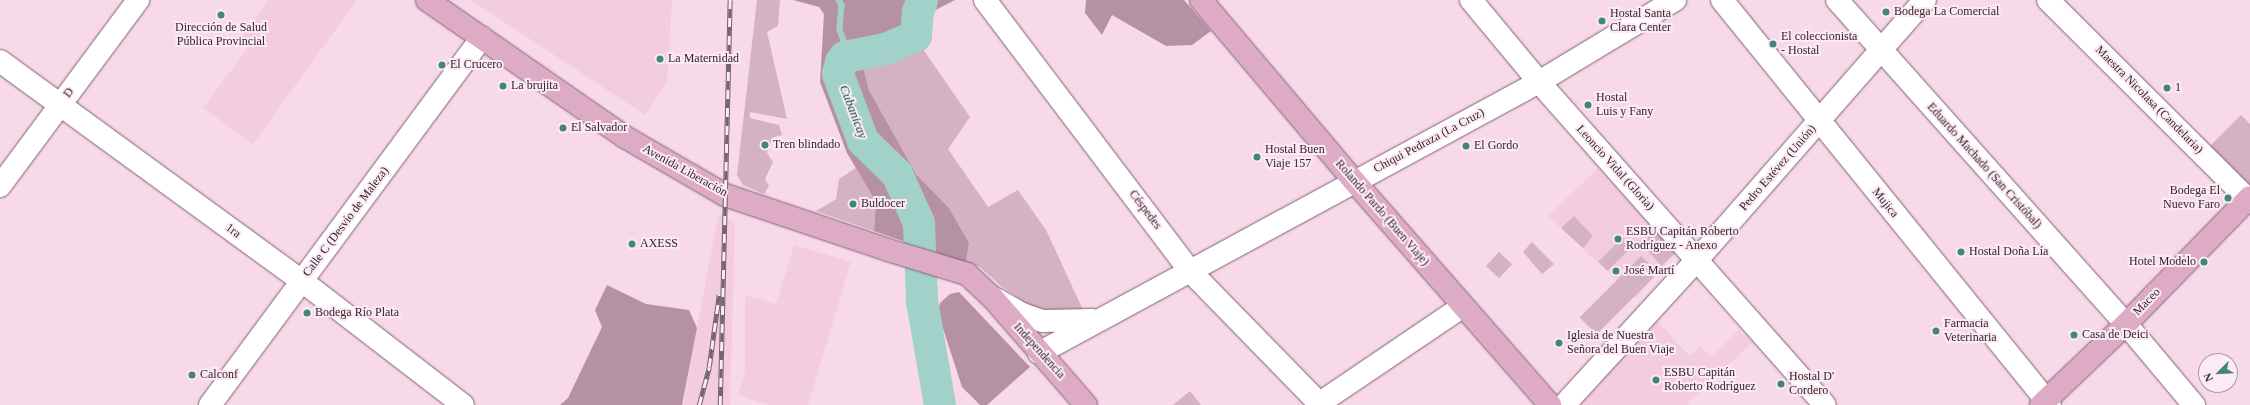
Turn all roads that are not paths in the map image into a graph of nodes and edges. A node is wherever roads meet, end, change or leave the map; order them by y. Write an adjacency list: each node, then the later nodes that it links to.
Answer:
1 (138, 0): 15 (street, D)
2 (427, 0): 11 (main road, Avenida Liberación)
3 (985, 0): 21 (street, Céspedes)
4 (1471, 0): 14 (street, Leoncio Vidal (Gloria))
5 (1675, 0): 14 (street, Chiqui Pedraza (La Cruz))
6 (1722, 0): 16 (street, Mujica)
7 (1837, 0): 12 (street, Eduardo Machado (San Cristóbal))
8 (1925, 0): 12 (street, Pedro Estévez (Unión))
9 (2048, 0): 19 (street, Maestra Nicolasa (Candelaria))
10 (1207, 6): 17 (main road, Rolando Pardo (Buen Viaje))
11 (482, 38): 22 (street, Calle C (Desvío de Maleza)); 23 (main road, Avenida Liberación)
12 (1880, 50): 16 (street, Pedro Estévez (Unión)); 26 (street, Eduardo Machado (San Cristóbal))
13 (0, 61): 15 (street, 1ra)
14 (1539, 82): 17 (street, Chiqui Pedraza (La Cruz)); 20 (street, Leoncio Vidal (Gloria))
15 (60, 104): 18 (street, D); 22 (street, 1ra)
16 (1818, 122): 20 (street, Pedro Estévez (Unión)); 28 (street, Mujica)
17 (1354, 182): 21 (street, Chiqui Pedraza (La Cruz)); 24 (main road, Rolando Pardo (Buen Viaje))
18 (0, 186)
19 (2249, 199): 26 (main road, Maceo)
20 (1697, 260): 34 (street, Pedro Estévez (Unión)); 35 (street, Leoncio Vidal (Gloria))
21 (1191, 272): 25 (street, Chiqui Pedraza (La Cruz)); 29 (street, Céspedes)
22 (302, 281): 30 (street, Calle C (Desvío de Maleza)); 31 (street, 1ra)
23 (992, 297): 25 (street, Chiqui Pedraza (La Cruz)); 27 (main road, Independencia)
24 (1462, 307): 29 (street); 33 (main road, Rolando Pardo (Buen Viaje))
25 (1096, 320): 27 (street, Chiqui Pedraza (La Cruz))
26 (2126, 324): 28 (main road, Maceo); 36 (street, Eduardo Machado (San Cristóbal))
27 (1039, 354): 32 (main road, Independencia)
28 (2046, 403)
29 (1319, 404)
30 (210, 405)
31 (463, 405)
32 (1086, 405)
33 (1550, 405)
34 (1564, 405)
35 (1824, 405)
36 (2194, 405)

